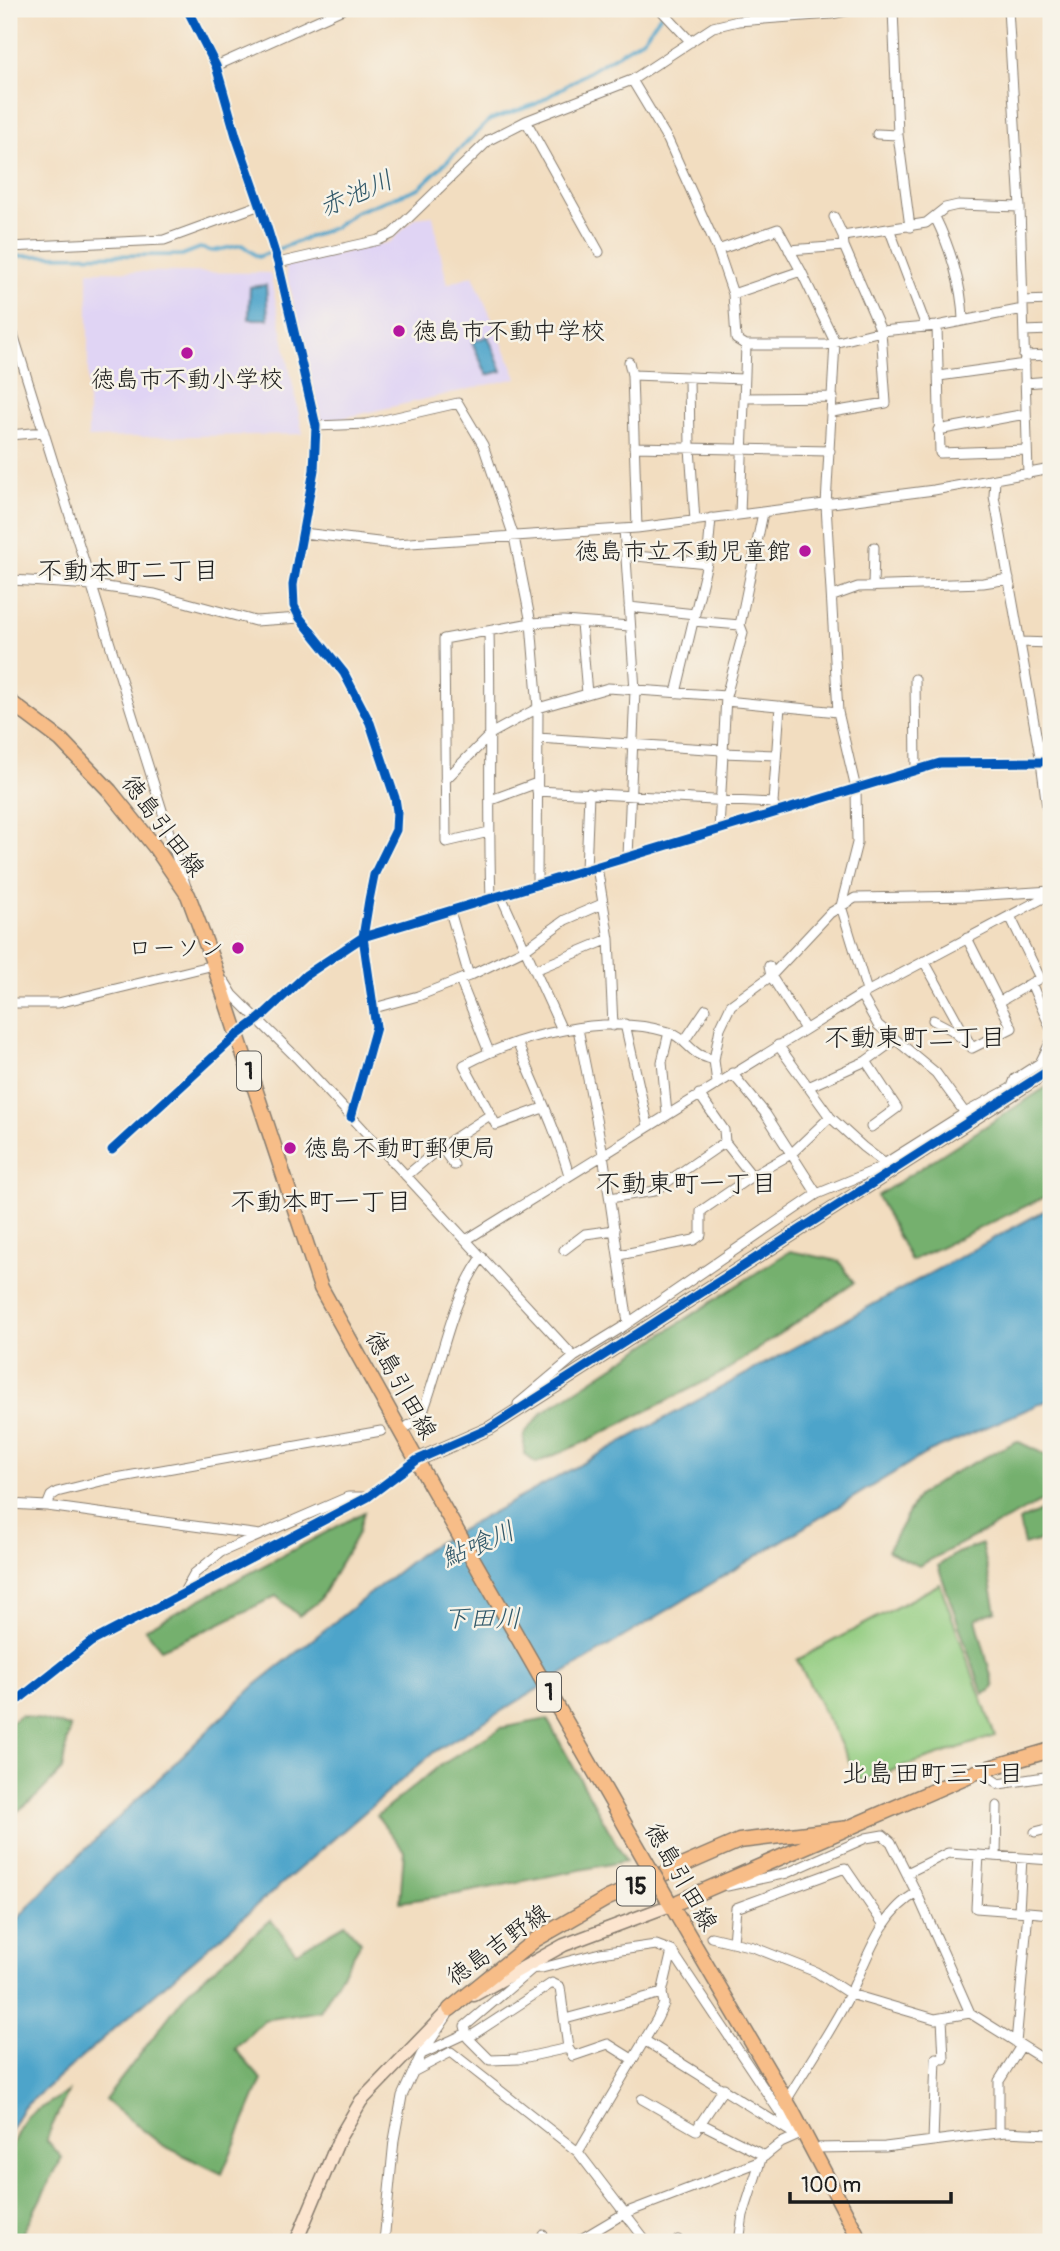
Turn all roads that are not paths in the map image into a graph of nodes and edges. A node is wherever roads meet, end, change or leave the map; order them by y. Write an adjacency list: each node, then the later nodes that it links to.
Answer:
1 (187, 9): 8 (street)
2 (343, 9): 8 (street)
3 (856, 9): 7 (street)
4 (892, 9): 12 (street)
5 (1008, 9): 14 (street)
6 (663, 12): 7 (street)
7 (691, 42): 9 (street)
8 (216, 66): 13 (street)
9 (632, 80): 10 (street); 21 (street)
10 (526, 121): 23 (street); 24 (street)
11 (877, 134): 12 (street)
12 (898, 135): 17 (street)
13 (260, 205): 20 (street); 24 (street)
14 (1020, 206): 16 (street); 28 (street)
15 (834, 217): 19 (street)
16 (935, 217): 17 (street); 29 (street)
17 (910, 227): 18 (street)
18 (890, 231): 19 (street); 31 (street)
19 (844, 241): 22 (street); 34 (street)
20 (9, 247)
21 (718, 250): 22 (street); 26 (street)
22 (789, 250): 25 (street)
23 (599, 252)
24 (278, 263): 51 (street)
25 (802, 271): 26 (street); 36 (street)
26 (733, 294): 37 (street)
27 (1051, 300): 28 (street)
28 (1023, 305): 29 (street); 35 (street)
29 (963, 319): 32 (street)
30 (9, 321): 53 (street)
31 (926, 326): 32 (street); 34 (street)
32 (937, 326): 42 (street)
33 (1051, 330): 35 (street)
34 (881, 331): 36 (street); 49 (street)
35 (1024, 331): 39 (street)
36 (835, 342): 37 (street); 47 (street)
37 (746, 345): 44 (street)
38 (1051, 355): 39 (street)
39 (1024, 360): 42 (street); 46 (street)
40 (629, 362): 41 (street)
41 (632, 376): 43 (street); 55 (street)
42 (939, 376): 52 (street)
43 (689, 377): 44 (street); 56 (street)
44 (744, 379): 48 (street)
45 (1051, 381): 46 (street)
46 (1025, 383): 50 (street)
47 (833, 397): 48 (street); 49 (street)
48 (745, 398): 57 (street)
49 (832, 412): 59 (street)
50 (1026, 414): 52 (street); 58 (street)
51 (316, 426): 70 (street); 71 (street)
52 (938, 430): 58 (street)
53 (44, 432): 54 (street); 77 (street)
54 (9, 435)
55 (634, 447): 56 (street); 68 (street)
56 (690, 448): 57 (street); 67 (street)
57 (741, 449): 59 (street); 65 (street)
58 (1027, 450): 61 (street)
59 (830, 451): 63 (street)
60 (1051, 469): 61 (street)
61 (1028, 474): 62 (street)
62 (995, 480): 63 (street); 75 (street)
63 (826, 505): 64 (street); 79 (street)
64 (763, 513): 65 (street); 85 (street)
65 (740, 514): 66 (street)
66 (711, 519): 67 (street); 74 (street)
67 (695, 521): 68 (street)
68 (637, 528): 69 (street)
69 (624, 529): 71 (street); 73 (street)
70 (303, 533): 71 (street); 82 (street)
71 (514, 537): 84 (street)
72 (874, 547): 78 (street)
73 (626, 555): 74 (street); 80 (street)
74 (707, 563): 81 (street)
75 (1009, 579): 78 (street); 88 (street)
76 (12, 580): 77 (street)
77 (92, 585): 82 (street); 126 (street)
78 (873, 587): 79 (street)
79 (833, 596): 98 (street)
80 (629, 607): 81 (street); 86 (street)
81 (694, 617): 85 (street); 92 (street)
82 (300, 618): 132 (street)
83 (580, 622): 84 (street); 86 (street); 93 (street)
84 (531, 623): 87 (street); 97 (street)
85 (740, 625): 94 (street)
86 (630, 626): 91 (street)
87 (489, 631): 99 (street); 108 (street)
88 (1020, 642): 89 (street); 103 (street)
89 (1051, 643)
90 (915, 679): 107 (street)
91 (635, 690): 92 (street); 93 (street); 102 (street)
92 (676, 693): 94 (street)
93 (587, 694): 97 (street)
94 (726, 698): 96 (street); 104 (street)
95 (9, 701): 126 (main road, 徳島引田線 / 1)
96 (780, 706): 98 (street); 105 (street)
97 (538, 708): 99 (street); 100 (street)
98 (838, 712): 110 (street)
99 (492, 733): 108 (street); 113 (street)
100 (538, 738): 102 (street); 109 (street)
101 (1051, 744): 103 (street)
102 (633, 745): 104 (street); 112 (street)
103 (1038, 745): 106 (street)
104 (722, 751): 105 (street); 114 (street)
105 (776, 755): 116 (street)
106 (1041, 762): 107 (street); 115 (street)
107 (916, 771): 110 (street)
108 (445, 780): 119 (street)
109 (537, 787): 111 (street); 113 (street); 124 (street)
110 (856, 789): 117 (street); 129 (street)
111 (589, 793): 112 (street); 123 (street)
112 (631, 796): 114 (street); 121 (street)
113 (491, 800): 119 (street)
114 (719, 800): 116 (street); 118 (street)
115 (1049, 802): 120 (street)
116 (773, 803): 117 (street)
117 (778, 812): 118 (street)
118 (719, 830): 121 (street)
119 (489, 832): 127 (street)
120 (1051, 837)
121 (628, 857): 122 (street)
122 (597, 867): 123 (street); 128 (street)
123 (586, 870): 124 (street)
124 (537, 884): 127 (street)
125 (1051, 892): 129 (street); 131 (street)
126 (188, 895): 137 (main road, 徳島引田線 / 1)
127 (496, 897): 130 (street); 135 (street)
128 (602, 904): 134 (street); 135 (street)
129 (841, 906): 139 (street); 142 (street)
130 (450, 911): 132 (street); 140 (street)
131 (1010, 916): 133 (street); 141 (street)
132 (363, 937): 145 (street); 147 (street)
133 (967, 938): 136 (street); 143 (street)
134 (609, 940): 138 (street); 150 (street)
135 (525, 949): 138 (street); 140 (street)
136 (924, 961): 142 (street); 162 (street)
137 (214, 965): 144 (street); 147 (street); 156 (main road, 徳島引田線 / 1)
138 (534, 970): 154 (street)
139 (770, 971): 153 (street); 164 (street)
140 (465, 978): 145 (street); 163 (street)
141 (1031, 983): 143 (street); 151 (street)
142 (864, 993): 153 (street); 158 (street)
143 (999, 1002): 162 (street)
144 (9, 1003)
145 (374, 1008): 177 (street)
146 (706, 1009): 157 (street)
147 (259, 1019): 156 (street); 177 (street)
148 (933, 1020): 162 (street)
149 (625, 1024): 150 (street); 155 (street); 179 (street)
150 (612, 1026): 152 (street)
151 (1051, 1028)
152 (578, 1029): 154 (street); 184 (street)
153 (805, 1029): 161 (street)
154 (562, 1030): 160 (street)
155 (669, 1032): 157 (street); 175 (street)
156 (237, 1035): 183 (street); 203 (main road, 徳島引田線 / 1)
157 (685, 1040): 164 (street)
158 (895, 1040): 165 (street); 174 (street)
159 (1051, 1041): 171 (street)
160 (517, 1042): 163 (street); 173 (street)
161 (778, 1045): 167 (street); 170 (street)
162 (972, 1048)
163 (489, 1052): 176 (street)
164 (714, 1060): 168 (street)
165 (866, 1061): 170 (street); 180 (street)
166 (1051, 1068): 169 (street)
167 (732, 1073): 168 (street); 185 (street)
168 (717, 1083): 172 (street)
169 (1030, 1084): 171 (street); 201 (street)
170 (808, 1087): 178 (street)
171 (1013, 1087): 174 (street)
172 (699, 1094): 175 (street); 181 (street)
173 (543, 1108): 176 (street); 188 (street)
174 (965, 1113): 186 (street)
175 (667, 1114): 179 (street)
176 (490, 1115): 182 (street)
177 (352, 1117): 189 (street)
178 (830, 1117): 185 (street); 186 (street)
179 (648, 1126): 184 (street)
180 (871, 1128)
181 (725, 1142): 190 (street); 192 (street)
182 (442, 1147): 187 (street); 189 (street)
183 (112, 1150)
184 (603, 1154): 188 (street); 192 (street)
185 (791, 1154): 190 (street); 191 (street)
186 (884, 1163): 191 (street)
187 (454, 1165)
188 (569, 1175): 194 (street)
189 (406, 1176): 194 (street)
190 (752, 1176): 196 (street)
191 (817, 1194): 198 (street)
192 (610, 1198): 193 (street)
193 (615, 1230): 195 (street); 196 (street)
194 (466, 1240): 197 (street)
195 (564, 1250)
196 (619, 1255): 198 (street)
197 (482, 1257): 199 (street); 200 (street)
198 (628, 1323): 199 (street)
199 (574, 1357): 201 (street)
200 (408, 1426)
201 (490, 1428): 203 (street)
202 (381, 1431): 206 (street)
203 (417, 1460): 204 (street); 224 (main road, 徳島引田線 / 1, bridge)
204 (368, 1497): 207 (street); 208 (street)
205 (9, 1504): 206 (street)
206 (47, 1506): 207 (street)
207 (260, 1535): 208 (street)
208 (183, 1593): 209 (street)
209 (9, 1707)
210 (1051, 1750): 211 (main road, 徳島吉野線 / 15)
211 (979, 1771): 212 (street); 214 (main road, 徳島吉野線 / 15)
212 (1051, 1776)
213 (997, 1806): 218 (street)
214 (849, 1828): 222 (main road, 徳島吉野線 / 15); 234 (main road, 徳島吉野線 / 15)
215 (1051, 1828): 216 (street)
216 (1035, 1832)
217 (979, 1855): 218 (street); 221 (street); 225 (street)
218 (996, 1856): 219 (street)
219 (1022, 1858): 220 (street); 225 (street)
220 (1051, 1860)
221 (907, 1873): 222 (street); 223 (street)
222 (703, 1890): 224 (main road, 徳島吉野線 / 15)
223 (917, 1893): 227 (street); 235 (street)
224 (669, 1903): 231 (street); 248 (main road, 徳島引田線 / 1)
225 (1024, 1912): 226 (street); 240 (street)
226 (1051, 1914)
227 (884, 1925): 229 (street); 233 (street)
228 (711, 1937): 229 (street)
229 (733, 1942): 233 (street)
230 (672, 1951): 231 (street); 232 (street); 252 (street)
231 (526, 1969): 234 (street); 238 (street)
232 (662, 1993): 237 (street); 239 (street)
233 (850, 1994): 236 (street); 248 (street)
234 (450, 2009): 242 (street); 257 (street)
235 (970, 2013): 236 (street); 240 (street)
236 (942, 2018): 253 (street)
237 (565, 2019): 238 (street); 241 (street)
238 (468, 2036): 241 (street); 242 (street)
239 (644, 2040): 243 (street); 246 (street)
240 (1019, 2045): 244 (street); 250 (street)
241 (568, 2048): 243 (street)
242 (421, 2055): 245 (street)
243 (632, 2060): 254 (street)
244 (1051, 2064)
245 (413, 2072): 254 (street); 258 (street)
246 (724, 2088): 249 (street); 252 (street)
247 (642, 2099): 249 (street)
248 (786, 2101): 252 (main road, 徳島引田線 / 1)
249 (700, 2123): 255 (street)
250 (999, 2133): 251 (street); 253 (street)
251 (1051, 2134)
252 (804, 2139): 253 (street); 255 (street); 262 (main road, 徳島引田線 / 1)
253 (933, 2141)
254 (578, 2152): 256 (street)
255 (763, 2157): 256 (street); 261 (street)
256 (625, 2213): 259 (street); 260 (street)
257 (296, 2242)
258 (384, 2242)
259 (576, 2242)
260 (647, 2242)
261 (739, 2242)
262 (861, 2242)

